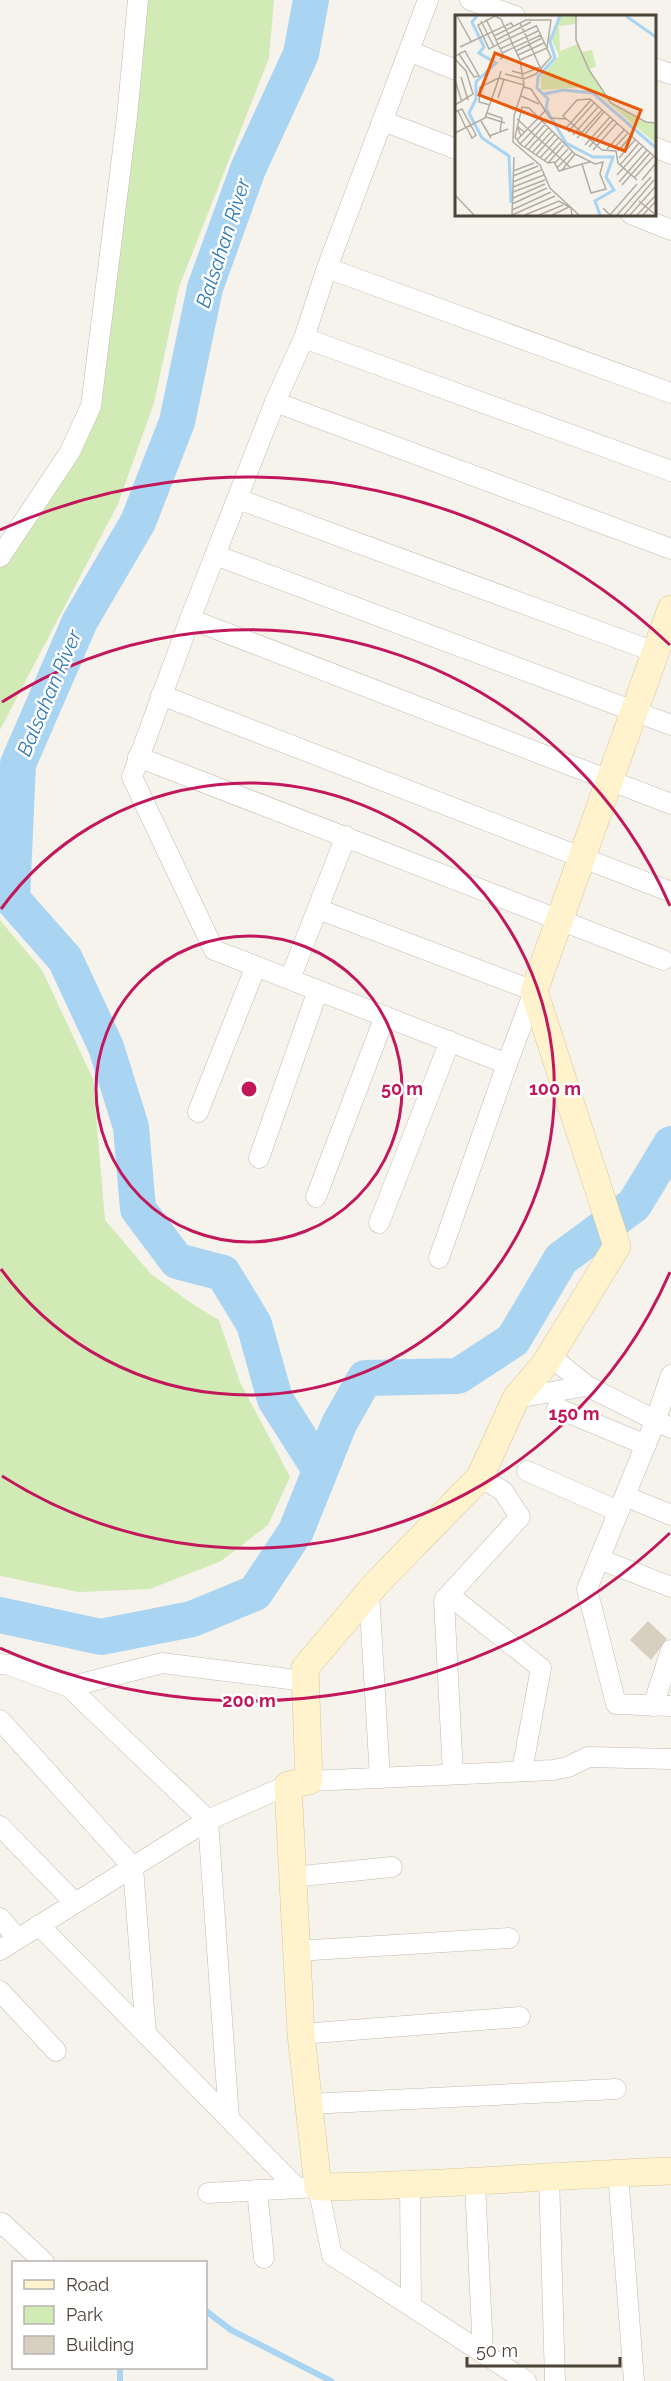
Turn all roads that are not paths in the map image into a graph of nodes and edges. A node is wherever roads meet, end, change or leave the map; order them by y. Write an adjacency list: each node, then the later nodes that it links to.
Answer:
1 (138, 0): 23 (street)
2 (428, 0): 5 (street)
3 (470, 0): 4 (street)
4 (512, 15)
5 (409, 51): 7 (street); 9 (street)
6 (656, 69): 8 (street)
7 (455, 70)
8 (671, 74)
9 (384, 121): 11 (street); 15 (street)
10 (656, 148): 12 (street)
11 (455, 149)
12 (671, 154)
13 (636, 216): 14 (street)
14 (671, 229)
15 (327, 268): 16 (street); 17 (street)
16 (304, 338): 18 (street); 19 (street)
17 (671, 393)
18 (275, 402): 20 (street); 21 (street)
19 (671, 471)
20 (238, 499): 22 (street); 26 (street)
21 (671, 549)
22 (215, 555): 25 (street); 28 (street)
23 (0, 557)
24 (671, 609): 26 (street)
25 (190, 620): 27 (street); 31 (street)
26 (662, 643): 28 (street)
27 (161, 694): 30 (street); 34 (street)
28 (634, 711): 29 (street); 31 (street)
29 (671, 725)
30 (138, 757): 33 (street); 39 (street)
31 (608, 781): 32 (street); 34 (street)
32 (671, 804)
33 (346, 836): 36 (street); 37 (street)
34 (583, 857): 35 (street); 37 (street)
35 (671, 892)
36 (318, 909): 40 (street); 42 (street)
37 (560, 918): 38 (street); 42 (street)
38 (663, 960)
39 (256, 966): 40 (street); 46 (street)
40 (290, 979): 41 (street)
41 (318, 990): 43 (street); 47 (street)
42 (534, 991): 45 (street); 51 (street)
43 (386, 1016): 44 (street); 48 (street)
44 (450, 1041): 45 (street); 49 (street)
45 (507, 1064): 50 (street)
46 (198, 1112)
47 (259, 1158)
48 (316, 1197)
49 (379, 1223)
50 (439, 1258)
51 (550, 1356): 53 (street); 54 (street)
52 (671, 1375): 56 (street)
53 (587, 1386): 54 (street); 56 (street)
54 (516, 1398): 59 (street)
55 (556, 1408): 57 (street)
56 (663, 1425): 57 (street)
57 (646, 1445): 60 (street)
58 (527, 1471): 60 (street)
59 (480, 1477): 64 (street); 65 (street)
60 (621, 1504): 61 (street); 62 (street)
61 (671, 1515)
62 (599, 1558): 63 (street); 70 (street)
63 (671, 1587)
64 (369, 1592): 68 (street); 75 (street)
65 (448, 1595): 73 (street); 74 (street)
66 (671, 1650): 70 (street)
67 (0, 1664): 69 (street)
68 (305, 1681): 69 (street); 76 (street)
69 (69, 1687): 77 (street)
70 (662, 1706)
71 (0, 1720): 79 (street)
72 (671, 1759): 73 (street)
73 (522, 1771): 74 (street)
74 (453, 1774): 75 (street)
75 (380, 1778): 76 (street)
76 (298, 1783): 77 (street); 81 (street)
77 (208, 1820): 79 (street); 96 (street)
78 (0, 1826): 82 (street)
79 (133, 1867): 82 (street); 91 (street)
80 (392, 1867): 81 (street)
81 (292, 1877): 88 (street)
82 (75, 1903): 84 (street)
83 (0, 1918): 86 (street)
84 (39, 1925): 86 (street); 91 (street)
85 (509, 1938): 88 (street)
86 (18, 1939): 87 (street)
87 (0, 1950)
88 (296, 1951): 92 (street)
89 (0, 1992): 93 (street)
90 (520, 2017): 92 (street)
91 (146, 2034): 96 (street)
92 (301, 2034): 95 (street)
93 (56, 2051)
94 (616, 2089): 95 (street)
95 (308, 2104): 102 (street)
96 (229, 2119): 102 (street)
97 (671, 2171): 98 (street)
98 (618, 2173): 99 (street); 112 (street)
99 (549, 2175): 101 (street); 111 (street)
100 (410, 2183): 101 (street); 102 (street); 108 (street)
101 (475, 2183): 109 (street)
102 (308, 2188): 103 (street); 108 (street)
103 (257, 2190): 104 (street); 106 (street)
104 (208, 2193)
105 (0, 2226): 107 (street)
106 (264, 2258)
107 (43, 2261)
108 (411, 2306): 109 (street)
109 (483, 2353): 110 (street)
110 (526, 2381)
111 (555, 2381)
112 (634, 2381)

